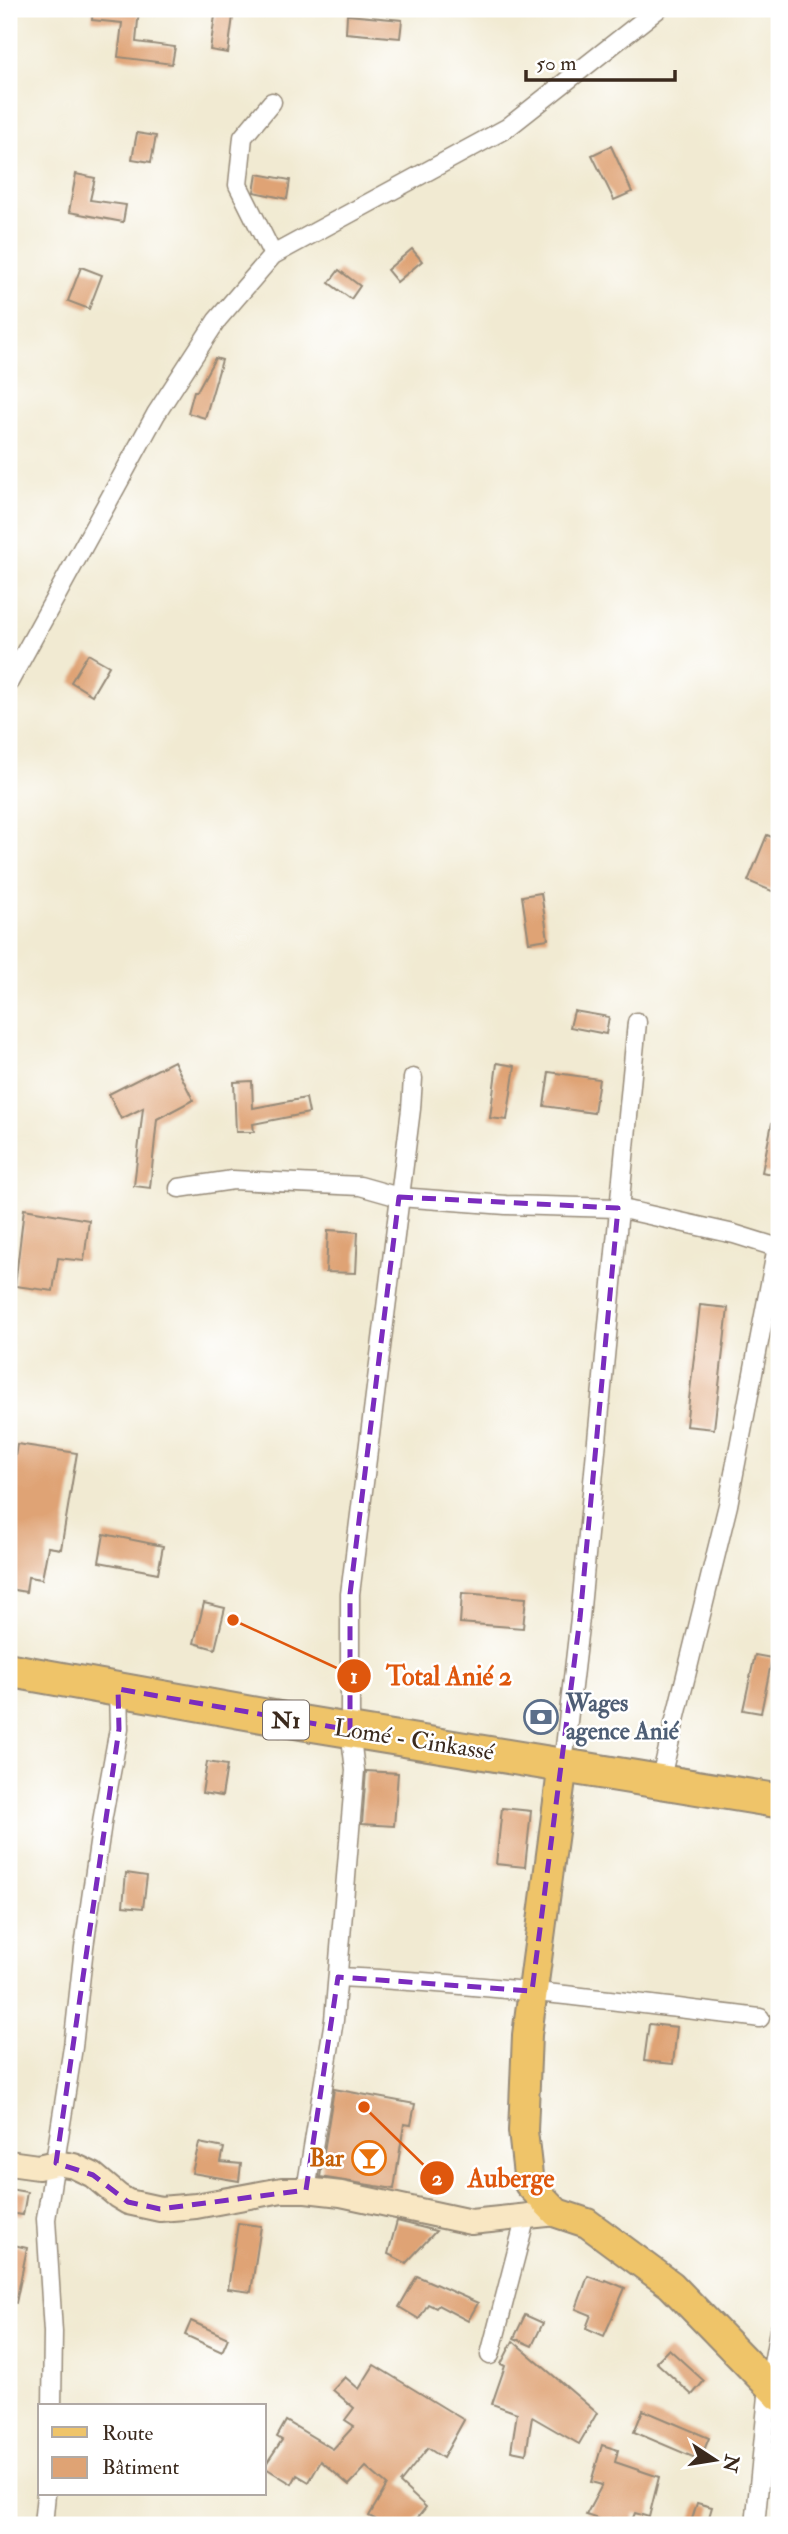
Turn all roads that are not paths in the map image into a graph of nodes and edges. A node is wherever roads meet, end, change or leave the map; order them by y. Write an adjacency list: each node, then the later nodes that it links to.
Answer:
1 (658, 9): 3 (street)
2 (271, 102): 3 (street)
3 (273, 255): 4 (street)
4 (9, 682)
5 (637, 1022): 9 (street)
6 (413, 1078): 8 (street)
7 (179, 1188): 8 (street)
8 (399, 1197): 9 (street); 13 (street)
9 (618, 1208): 10 (street); 14 (street)
10 (778, 1248): 15 (street)
11 (9, 1670): 12 (highway, Lomé - Cinkassé / N1)
12 (118, 1689): 13 (highway, Lomé - Cinkassé / N1); 20 (street)
13 (350, 1730): 14 (highway, Lomé - Cinkassé / N1); 17 (street)
14 (563, 1764): 15 (highway, Lomé - Cinkassé / N1); 18 (main road)
15 (660, 1781): 16 (highway, Lomé - Cinkassé / N1)
16 (779, 1801)
17 (338, 1977): 18 (street); 22 (street)
18 (532, 1991): 19 (street); 23 (main road)
19 (760, 2018)
20 (56, 2162): 21 (street); 22 (street); 28 (street)
21 (9, 2163)
22 (306, 2190): 24 (street)
23 (557, 2213): 24 (street); 27 (main road)
24 (526, 2216): 26 (street)
25 (779, 2330): 27 (street)
26 (490, 2355)
27 (774, 2391): 31 (street)
28 (52, 2404)
29 (46, 2496): 30 (street)
30 (43, 2525)
31 (755, 2525)

